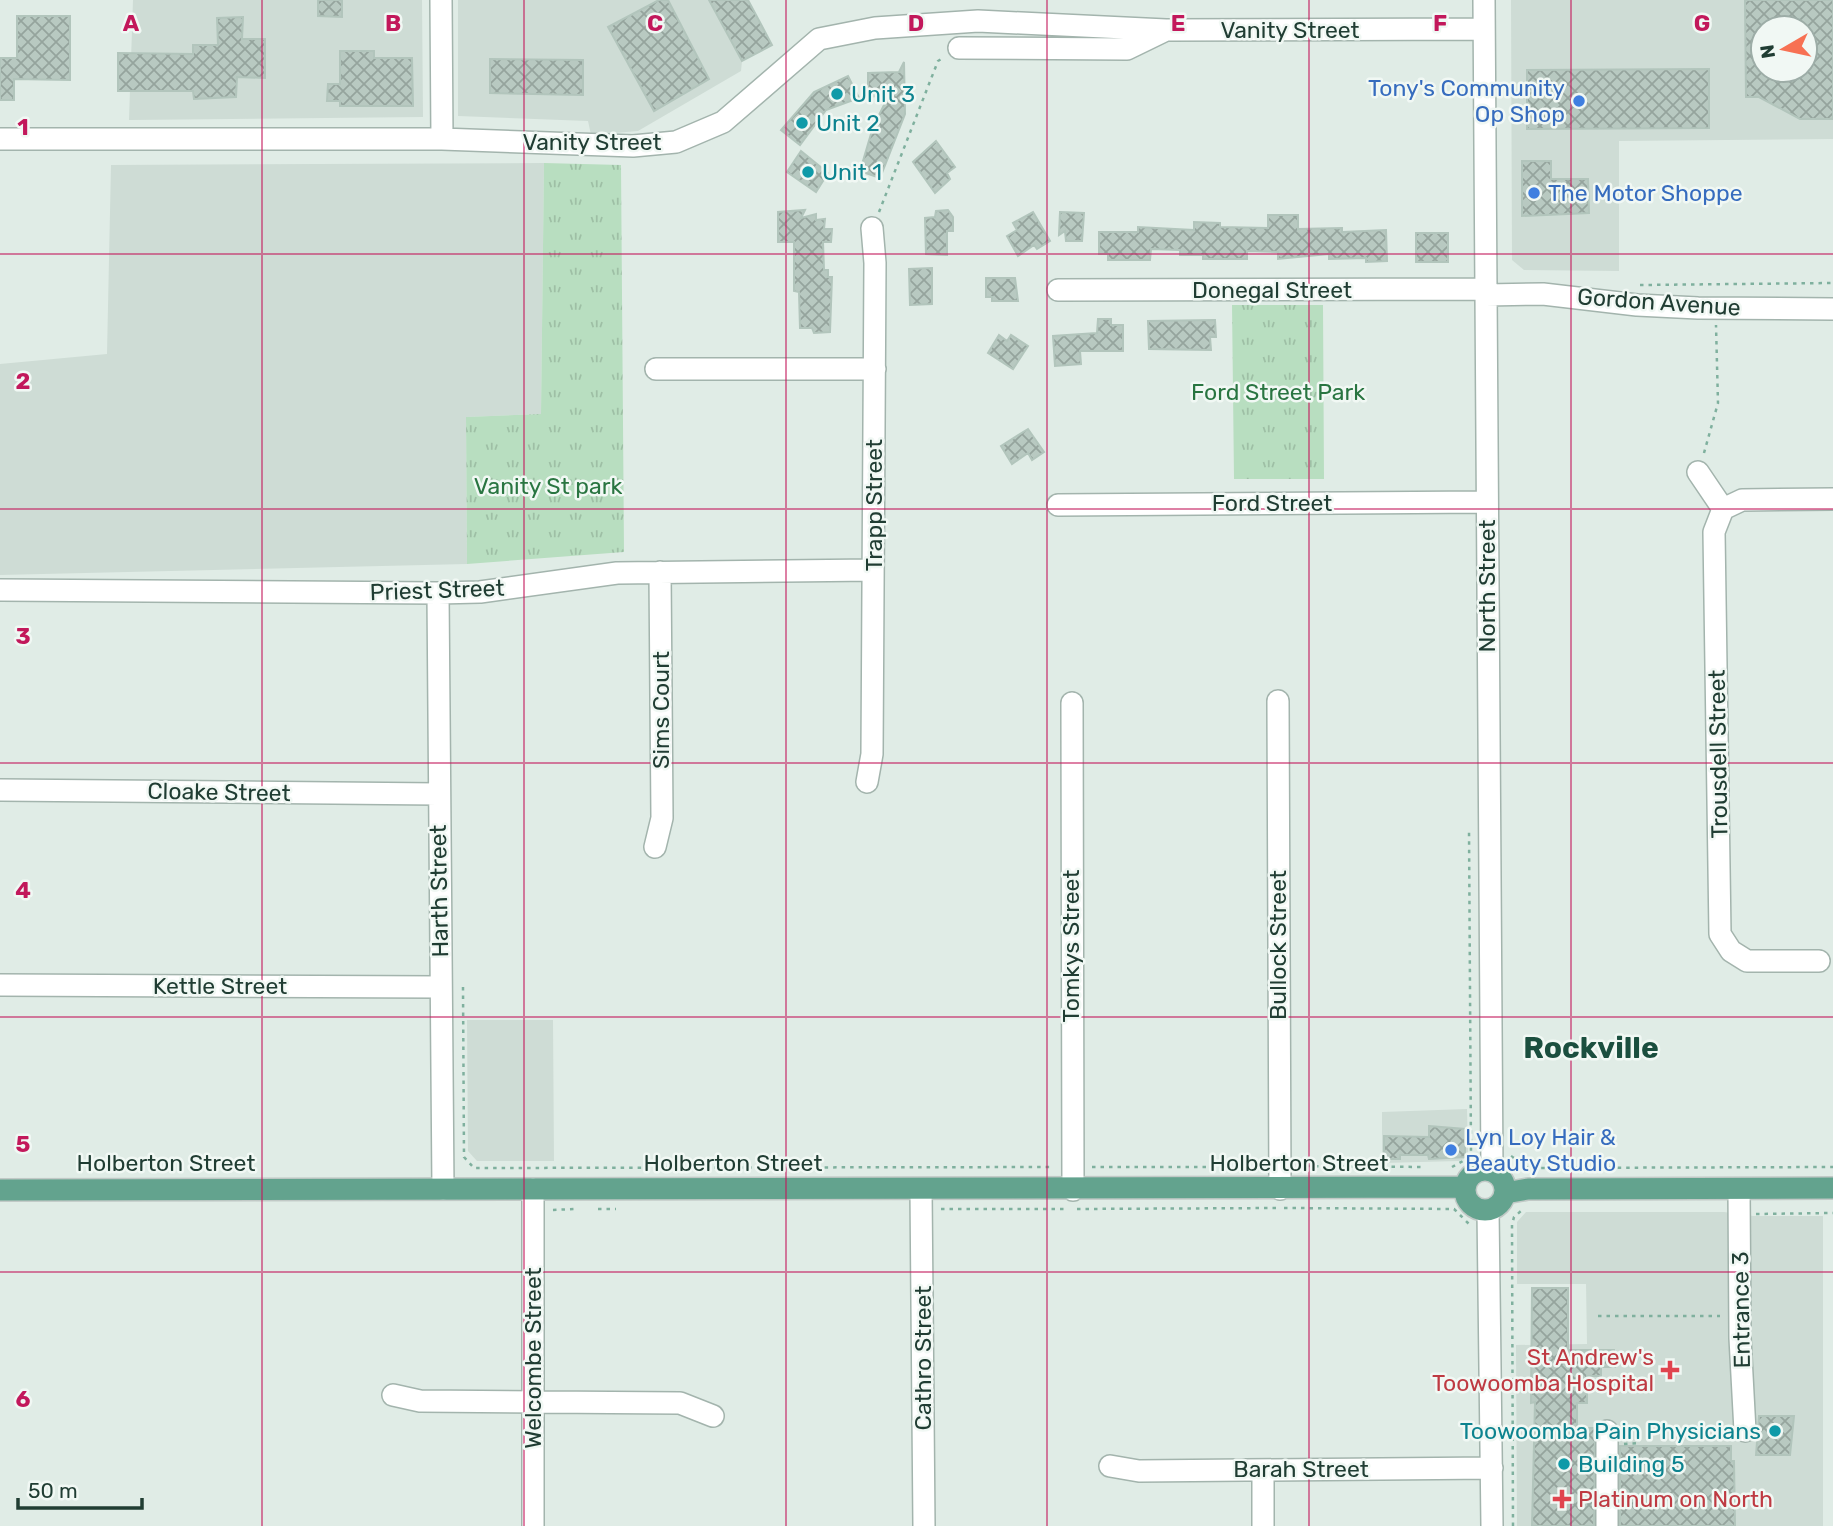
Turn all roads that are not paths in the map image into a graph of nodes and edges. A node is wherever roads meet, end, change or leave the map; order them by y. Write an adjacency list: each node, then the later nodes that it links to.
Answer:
1 (441, 0): 8 (street)
2 (1484, 0): 4 (street, North Street)
3 (978, 10): 5 (street, Vanity Street); 8 (street, Vanity Street)
4 (1484, 29): 5 (street, Vanity Street); 11 (street, North Street)
5 (1166, 30): 6 (street)
6 (960, 48)
7 (0, 139): 8 (street, Vanity Street)
8 (442, 139)
9 (872, 228): 14 (street, Trapp Street)
10 (1058, 290): 11 (street, Donegal Street)
11 (1486, 292): 12 (street, Gordon Avenue); 17 (street, North Street)
12 (1833, 309)
13 (656, 369): 14 (street)
14 (875, 369): 20 (street, Trapp Street)
15 (1699, 472): 19 (street)
16 (1833, 499): 19 (street)
17 (1486, 502): 18 (street, Ford Street); 33 (street, North Street)
18 (1058, 505)
19 (1723, 509): 30 (street, Trousdell Street)
20 (873, 570): 21 (street, Priest Street); 26 (street, Trapp Street)
21 (660, 572): 23 (street, Priest Street); 29 (street, Sims Court)
22 (0, 590): 23 (street, Priest Street)
23 (438, 593): 28 (street, Harth Street)
24 (1278, 701): 38 (street, Bullock Street)
25 (1072, 703): 39 (street, Tomkys Street)
26 (867, 782)
27 (0, 790): 28 (street, Cloake Street)
28 (438, 794): 32 (street, Harth Street)
29 (655, 847)
30 (1819, 961)
31 (0, 985): 32 (street, Kettle Street)
32 (440, 987): 37 (street, Harth Street)
33 (1492, 1171): 34 (main road); 40 (main road)
34 (1465, 1187): 38 (main road, Holberton Street); 44 (main road)
35 (1833, 1188): 43 (main road)
36 (0, 1189): 37 (main road, Holberton Street)
37 (443, 1189): 41 (main road, Holberton Street)
38 (1280, 1189): 39 (main road, Holberton Street)
39 (1073, 1190): 42 (main road, Holberton Street)
40 (1505, 1193): 43 (main road); 44 (main road)
41 (533, 1199): 42 (main road, Holberton Street); 46 (street, Welcombe Street)
42 (921, 1199): 54 (street, Cathro Street)
43 (1740, 1200): 49 (street, Entrance 3)
44 (1488, 1210): 51 (street)
45 (393, 1395): 46 (street)
46 (533, 1402): 47 (street); 53 (street, Welcombe Street)
47 (713, 1416)
48 (1607, 1431): 57 (street)
49 (1745, 1431)
50 (1111, 1466): 52 (street, Barah Street)
51 (1492, 1468): 52 (street, Barah Street); 56 (street)
52 (1263, 1470): 55 (street)
53 (533, 1526)
54 (924, 1526)
55 (1263, 1526)
56 (1492, 1526)
57 (1607, 1526)

